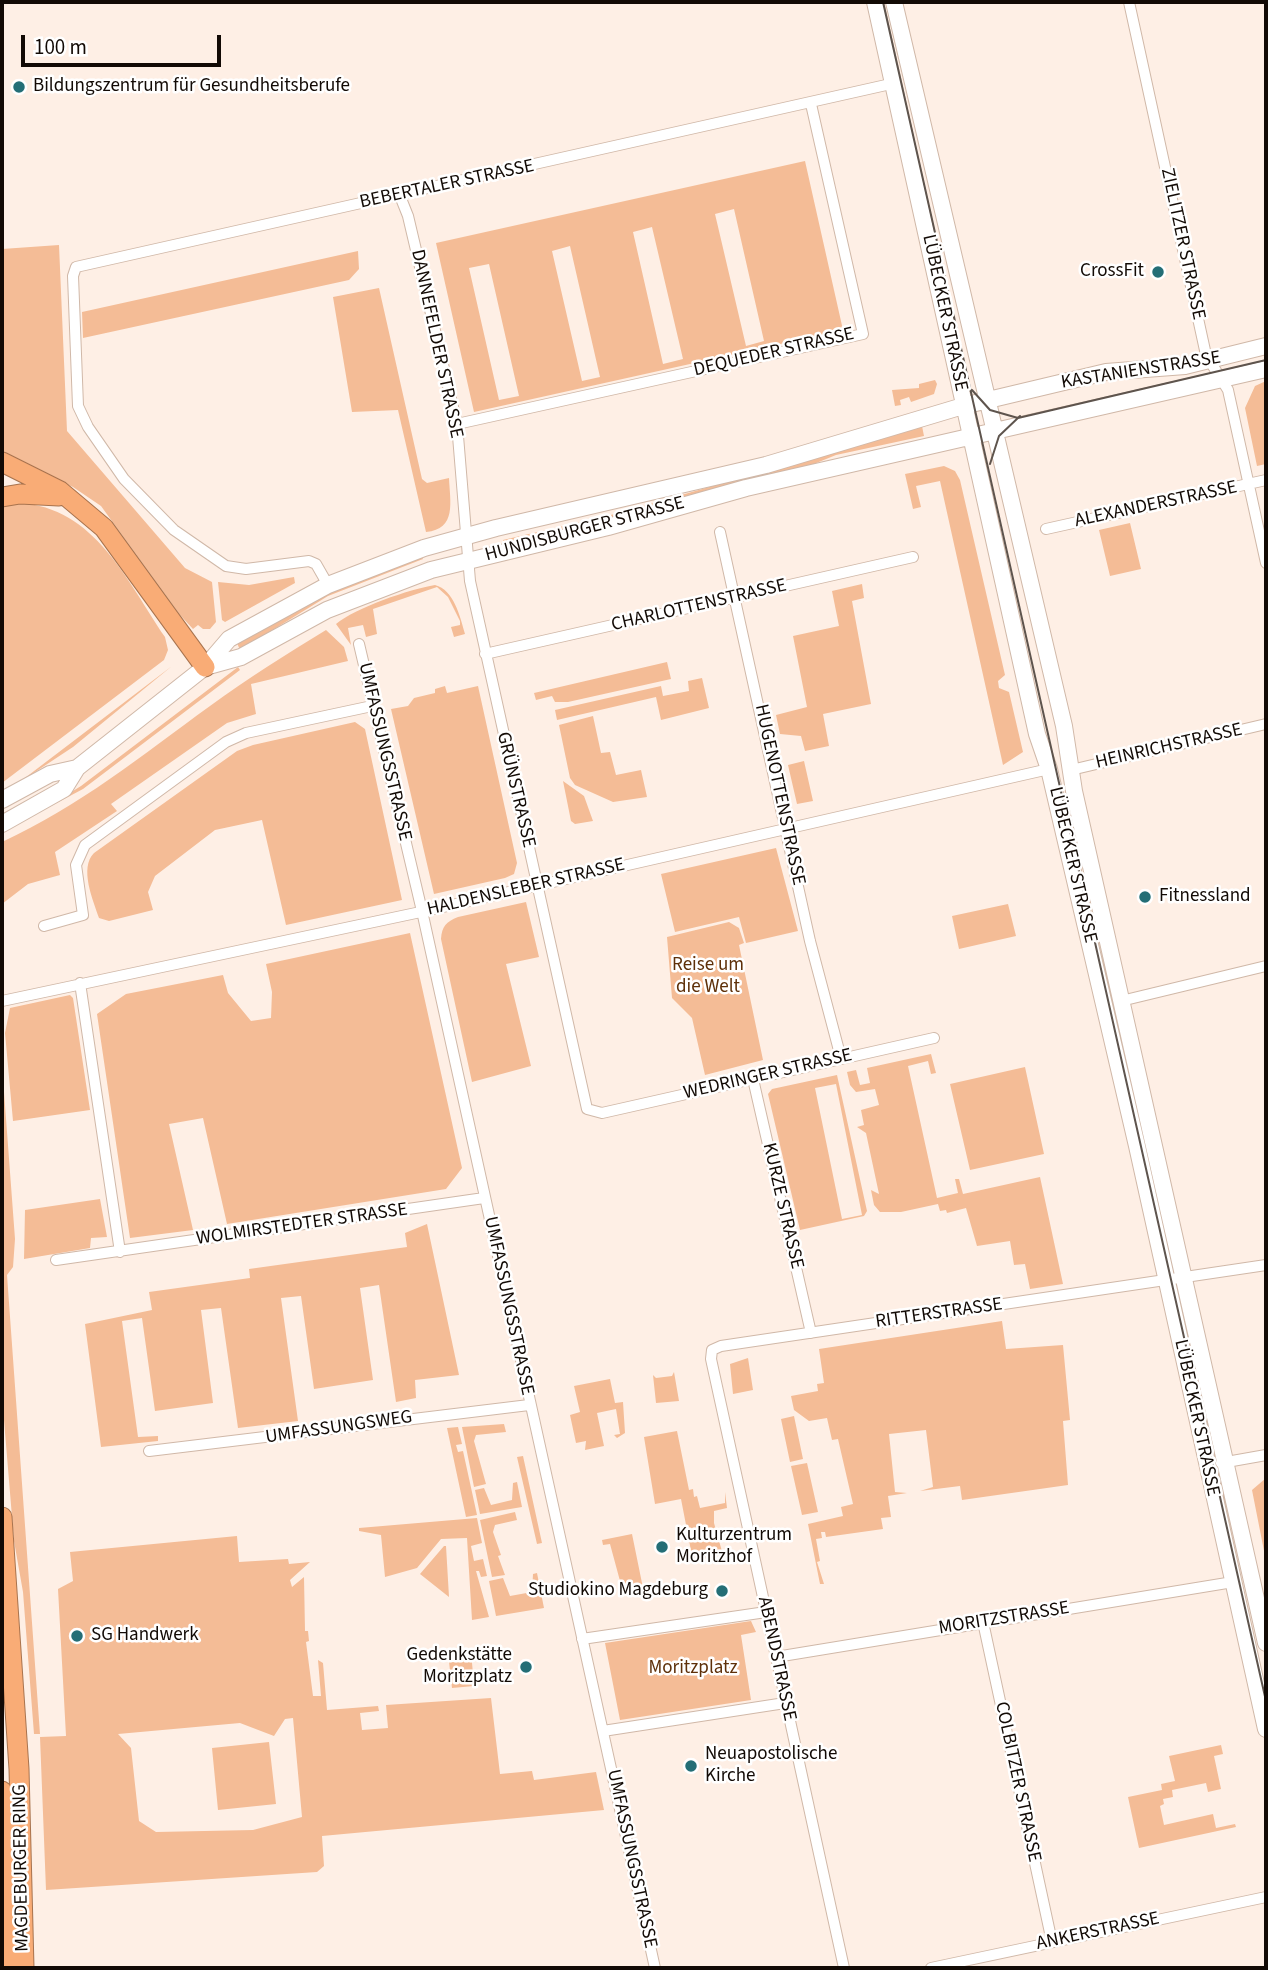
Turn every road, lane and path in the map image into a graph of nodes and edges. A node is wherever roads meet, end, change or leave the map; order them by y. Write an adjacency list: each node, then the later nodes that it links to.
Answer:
1 (875, 2): 4 (main road, LÜBECKER STRASSE)
2 (894, 2): 11 (main road, LÜBECKER STRASSE)
3 (1129, 2): 8 (street, ZIELITZER STRASSE)
4 (895, 83): 5 (street, BEBERTALER STRASSE); 11 (main road, LÜBECKER STRASSE)
5 (811, 104): 6 (street, BEBERTALER STRASSE); 12 (street, DEQUEDER STRASSE)
6 (400, 196): 12 (street, DANNEFELDER STRASSE); 25 (street, BEBERTALER STRASSE)
7 (1266, 346): 8 (main road, KASTANIENSTRASSE)
8 (1210, 362): 10 (street, ZIELITZER STRASSE); 11 (main road, KASTANIENSTRASSE)
9 (1266, 369): 10 (main road, KASTANIENSTRASSE)
10 (1224, 381): 13 (main road, KASTANIENSTRASSE); 16 (street, ZIELITZER STRASSE)
11 (974, 403): 13 (main road, LÜBECKER STRASSE); 13 (main road, LÜBECKER STRASSE); 21 (main road, HUNDISBURGER STRASSE)
12 (457, 424): 21 (street, DANNEFELDER STRASSE)
13 (982, 436): 23 (main road, HUNDISBURGER STRASSE); 33 (main road, LÜBECKER STRASSE); 34 (main road, LÜBECKER STRASSE)
14 (2, 462): 18 (highway)
15 (1266, 480): 16 (street, ALEXANDERSTRASSE)
16 (1249, 484): 19 (street, ALEXANDERSTRASSE); 24 (street, ZIELITZER STRASSE)
17 (2, 497): 18 (highway)
18 (70, 498): 29 (highway)
19 (1046, 529)
20 (720, 532): 26 (street, HUGENOTTENSTRASSE)
21 (464, 535): 23 (street, GRÜNSTRASSE); 25 (main road, HUNDISBURGER STRASSE)
22 (913, 557): 26 (street, CHARLOTTENSTRASSE)
23 (466, 561): 28 (street, GRÜNSTRASSE); 29 (main road, HUNDISBURGER STRASSE)
24 (1266, 563)
25 (328, 585): 29 (main road, HUNDISBURGER STRASSE)
26 (736, 597): 28 (street, CHARLOTTENSTRASSE); 37 (street, HUGENOTTENSTRASSE)
27 (359, 644): 30 (street, UMFASSUNGSSTRASSE)
28 (485, 654): 38 (street, GRÜNSTRASSE)
29 (205, 667): 32 (main road, HUNDISBURGER STRASSE)
30 (372, 706): 39 (street, UMFASSUNGSSTRASSE); 40 (street)
31 (1266, 724): 34 (street, HEINRICHSTRASSE)
32 (76, 768): 35 (main road, HUNDISBURGER STRASSE); 36 (main road, HUNDISBURGER STRASSE)
33 (1049, 769): 37 (street, HALDENSLEBER STRASSE); 53 (main road, LÜBECKER STRASSE)
34 (1071, 770): 44 (main road, LÜBECKER STRASSE)
35 (2, 800)
36 (2, 824)
37 (787, 828): 38 (street, HALDENSLEBER STRASSE); 46 (street, HUGENOTTENSTRASSE)
38 (537, 884): 39 (street, HALDENSLEBER STRASSE); 48 (street, GRÜNSTRASSE)
39 (422, 911): 42 (street, HALDENSLEBER STRASSE); 49 (street, UMFASSUNGSSTRASSE)
40 (44, 926)
41 (1266, 966): 44 (street)
42 (80, 983): 43 (street, HALDENSLEBER STRASSE); 50 (street)
43 (2, 1001)
44 (1121, 1001): 53 (main road, LÜBECKER STRASSE)
45 (934, 1038): 46 (street, WEDRINGER STRASSE)
46 (841, 1058): 47 (street, WEDRINGER STRASSE)
47 (753, 1079): 48 (street, WEDRINGER STRASSE); 54 (street, KURZE STRASSE)
48 (602, 1113)
49 (484, 1198): 50 (street, WOLMIRSTEDTER STRASSE); 56 (street, UMFASSUNGSSTRASSE)
50 (120, 1252): 51 (street, WOLMIRSTEDTER STRASSE)
51 (56, 1260)
52 (1266, 1265): 53 (street, RITTERSTRASSE)
53 (1175, 1279): 54 (street, RITTERSTRASSE); 59 (main road, LÜBECKER STRASSE); 60 (main road, LÜBECKER STRASSE)
54 (811, 1333): 55 (street, RITTERSTRASSE)
55 (712, 1350): 63 (street, ABENDSTRASSE)
56 (529, 1405): 57 (street, UMFASSUNGSWEG); 65 (street, UMFASSUNGSSTRASSE)
57 (149, 1451)
58 (1266, 1455): 59 (street)
59 (1225, 1463): 60 (street); 66 (main road, LÜBECKER STRASSE)
60 (1206, 1464): 62 (main road, LÜBECKER STRASSE)
61 (2, 1517): 73 (highway, MAGDEBURGER RING)
62 (1233, 1583): 64 (street, MORITZSTRASSE); 69 (main road, LÜBECKER STRASSE)
63 (766, 1612): 65 (street); 67 (street, ABENDSTRASSE)
64 (983, 1622): 67 (street, MORITZSTRASSE); 75 (street, COLBITZER STRASSE)
65 (582, 1639): 71 (street, UMFASSUNGSSTRASSE)
66 (1266, 1643)
67 (776, 1657): 68 (street, ABENDSTRASSE)
68 (785, 1703): 71 (street); 81 (street, ABENDSTRASSE)
69 (1264, 1711): 70 (main road, LÜBECKER STRASSE)
70 (1266, 1729)
71 (603, 1731): 80 (street, UMFASSUNGSSTRASSE)
72 (2, 1791): 76 (highway, MAGDEBURGER RING)
73 (22, 1843): 77 (highway, MAGDEBURGER RING); 78 (highway)
74 (1266, 1897): 75 (street, ANKERSTRASSE)
75 (1052, 1942): 82 (street, ANKERSTRASSE)
76 (6, 1968)
77 (24, 1968)
78 (34, 1968)
79 (647, 1968): 80 (street)
80 (655, 1968)
81 (844, 1968)
82 (931, 1968)

